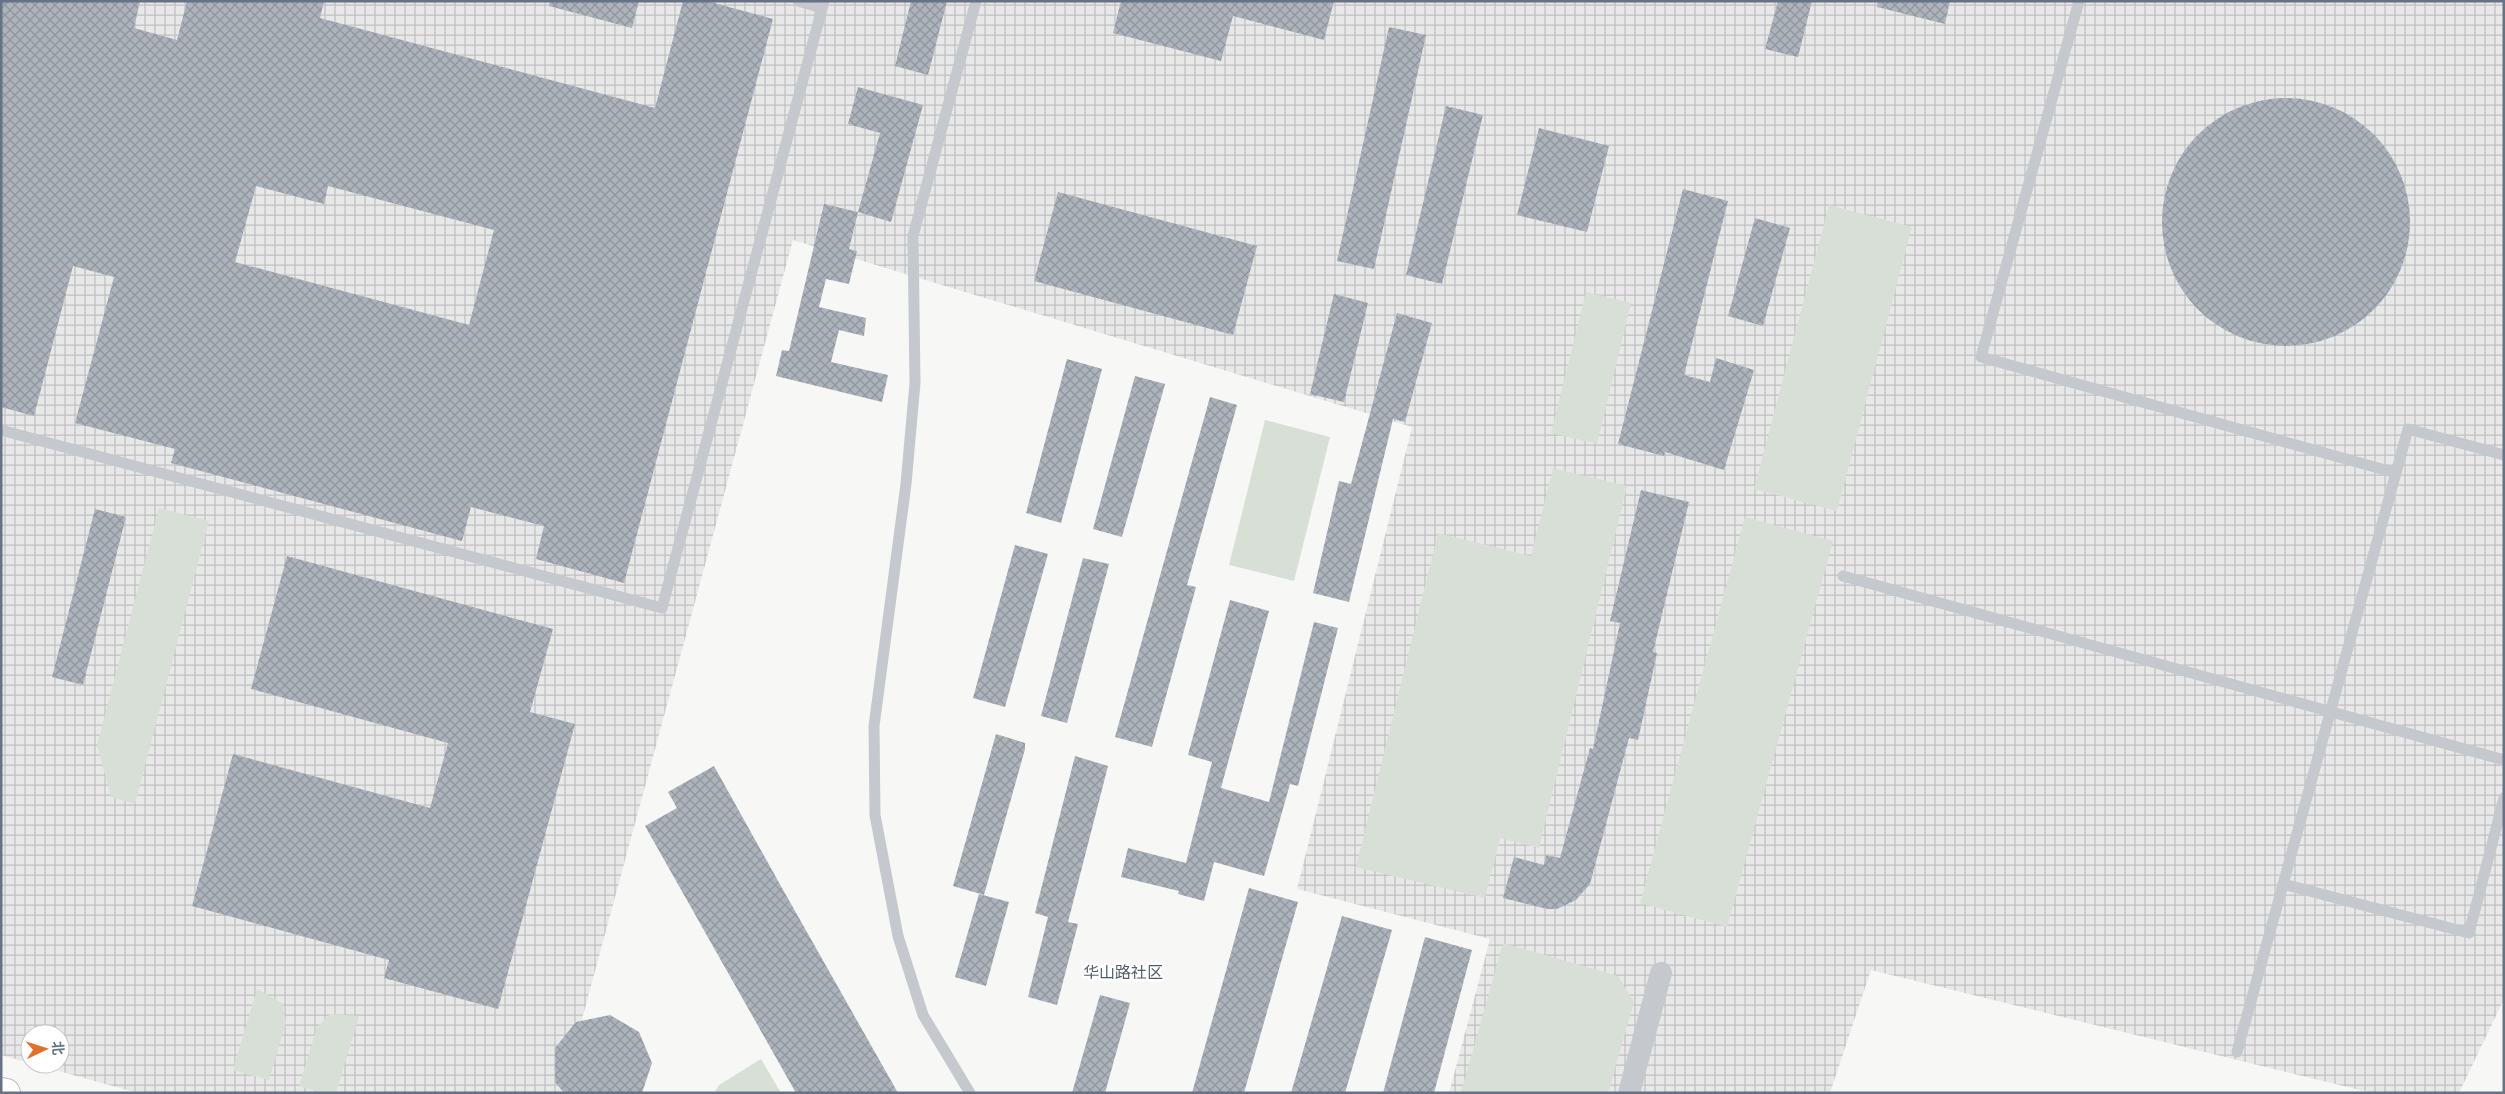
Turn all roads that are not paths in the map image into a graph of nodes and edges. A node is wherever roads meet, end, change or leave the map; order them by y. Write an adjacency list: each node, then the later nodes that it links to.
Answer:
1 (798, 1): 4 (lane)
2 (976, 1): 17 (lane)
3 (2079, 1): 7 (lane)
4 (823, 5): 5 (lane)
5 (1, 430)
6 (2504, 455): 7 (lane)
7 (2396, 473): 9 (lane)
8 (1843, 576): 9 (lane)
9 (2331, 712): 10 (lane); 12 (lane)
10 (2504, 760)
11 (2504, 798): 12 (lane)
12 (2283, 884): 14 (lane)
13 (1660, 973): 18 (street)
14 (2237, 1052)
15 (1, 1092): 16 (main road)
16 (6, 1093)
17 (970, 1093)
18 (1628, 1093)

